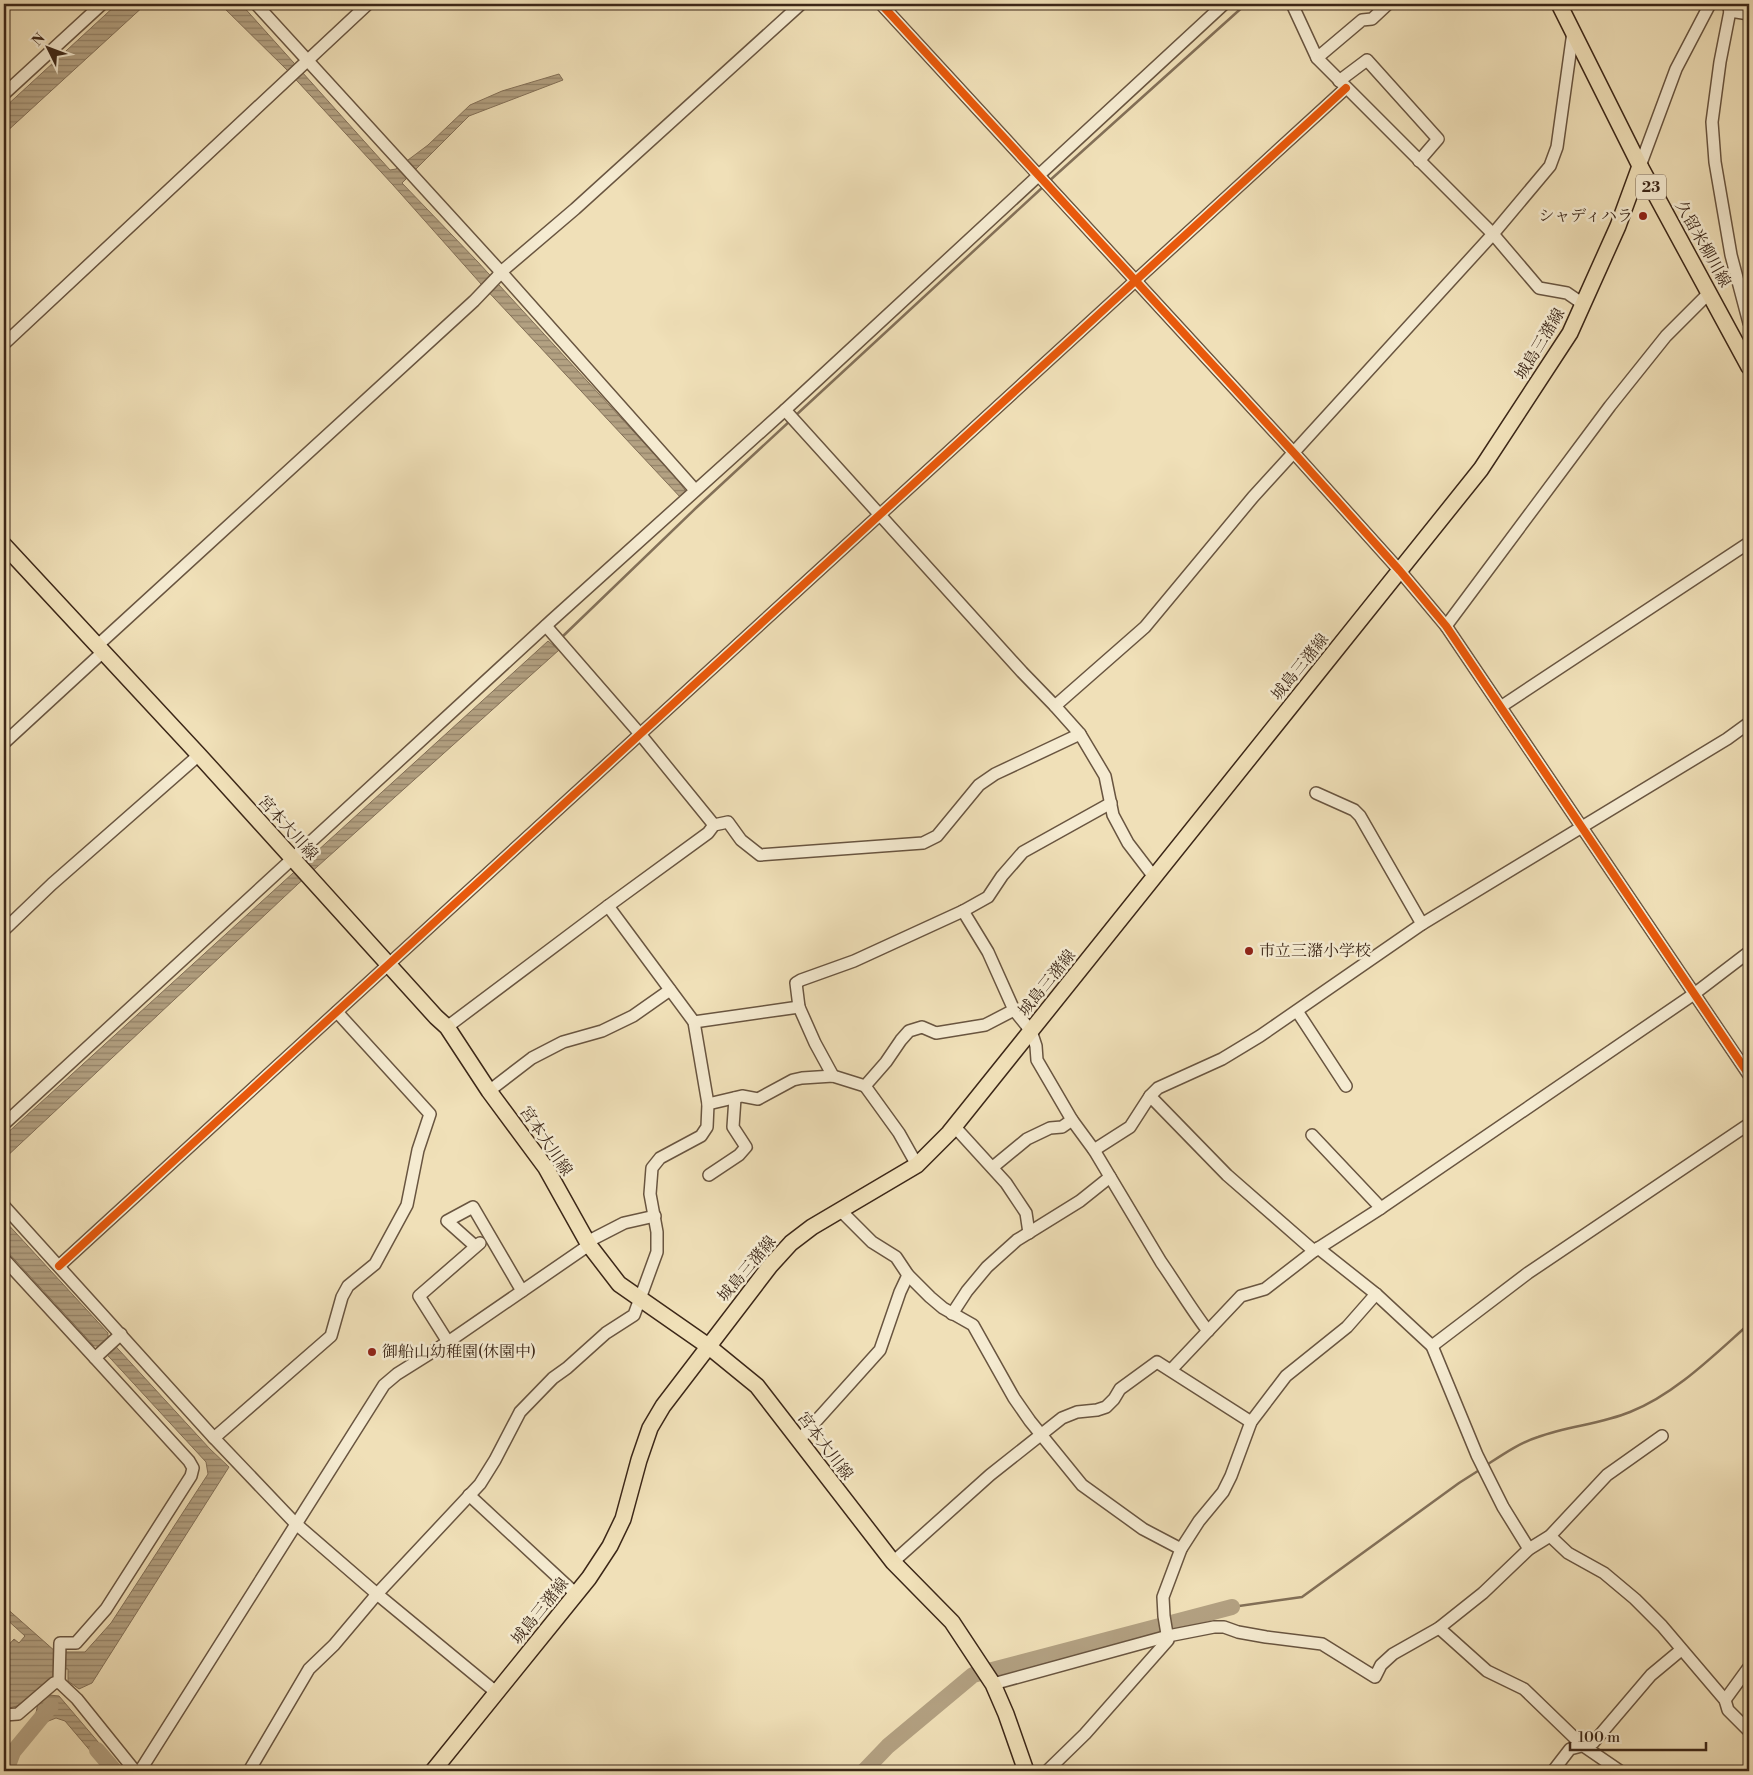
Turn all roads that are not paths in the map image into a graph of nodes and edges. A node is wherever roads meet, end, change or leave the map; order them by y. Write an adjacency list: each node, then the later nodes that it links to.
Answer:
1 (102, 4): 17 (street)
2 (256, 4): 15 (street)
3 (801, 4): 22 (street)
4 (881, 4): 20 (street)
5 (1224, 4): 20 (street)
6 (1292, 4): 14 (street)
7 (1388, 4): 14 (street)
8 (1710, 4): 19 (street)
9 (366, 5): 15 (street)
10 (1729, 7): 12 (street); 26 (street)
11 (1564, 8): 13 (main road, 久留米柳川線 / 23)
12 (1749, 14)
13 (1572, 32): 19 (main road, 久留米柳川線 / 23); 21 (street)
14 (1317, 58): 16 (street)
15 (308, 61): 22 (street); 27 (street)
16 (1343, 84): 18 (street); 18 (street); 23 (street)
17 (4, 94)
18 (1419, 161): 21 (street)
19 (1640, 166): 24 (main road, 久留米柳川線 / 23); 25 (main road, 城島三潴線)
20 (1039, 174): 23 (street); 29 (street)
21 (1493, 234): 25 (street); 30 (street)
22 (499, 274): 31 (street); 38 (street)
23 (1135, 281): 30 (street); 32 (street)
24 (1709, 293): 28 (main road, 久留米柳川線 / 23); 37 (street)
25 (1583, 304): 35 (main road, 城島三潴線)
26 (1749, 324)
27 (4, 344)
28 (1749, 367)
29 (785, 410): 31 (street); 32 (street)
30 (1294, 453): 35 (street); 39 (street)
31 (689, 496): 36 (street)
32 (879, 514): 39 (street); 42 (street)
33 (4, 545): 38 (main road, 宮本大川線)
34 (1749, 548): 40 (street)
35 (1400, 571): 37 (street); 51 (main road, 城島三潴線)
36 (546, 626): 42 (street); 50 (street)
37 (1446, 626): 40 (street)
38 (101, 648): 44 (street); 45 (main road, 宮本大川線)
39 (1055, 706): 43 (street)
40 (1502, 706): 49 (street)
41 (1749, 723): 49 (street)
42 (640, 734): 48 (street); 57 (street)
43 (1080, 734): 47 (street); 48 (street)
44 (4, 743)
45 (199, 755): 50 (main road, 宮本大川線); 55 (street)
46 (1316, 793): 54 (street)
47 (1111, 803): 51 (street); 53 (street)
48 (714, 825): 52 (street)
49 (1583, 827): 54 (street); 59 (street)
50 (294, 861): 57 (main road, 宮本大川線); 76 (street)
51 (1154, 877): 66 (main road, 城島三潴線)
52 (608, 906): 58 (street); 65 (street)
53 (963, 911): 60 (street); 61 (street)
54 (1422, 924): 62 (street)
55 (4, 930)
56 (1749, 952): 59 (street)
57 (388, 963): 63 (street); 65 (main road, 宮本大川線)
58 (670, 990): 64 (street); 71 (street)
59 (1694, 994): 67 (street); 86 (street)
60 (799, 1008): 64 (street); 68 (street)
61 (1014, 1010): 66 (street); 69 (street)
62 (1297, 1011): 70 (street); 72 (street)
63 (337, 1012): 95 (street); 111 (street)
64 (694, 1022): 74 (street)
65 (447, 1027): 71 (main road, 宮本大川線)
66 (1031, 1031): 75 (street); 78 (main road, 城島三潴線)
67 (1749, 1075)
68 (833, 1076): 69 (street); 73 (street)
69 (866, 1086): 81 (street)
70 (1346, 1086)
71 (489, 1091): 91 (main road, 宮本大川線)
72 (1150, 1096): 80 (street); 93 (street)
73 (735, 1098): 74 (street); 83 (street)
74 (708, 1104): 88 (street)
75 (1072, 1120): 80 (street); 82 (street)
76 (4, 1124)
77 (1749, 1124): 105 (street)
78 (954, 1126): 81 (main road, 城島三潴線); 82 (street)
79 (1312, 1135): 86 (street)
80 (1094, 1150): 84 (street)
81 (917, 1165): 87 (main road, 城島三潴線)
82 (992, 1167): 89 (street)
83 (709, 1175)
84 (1110, 1177): 89 (street); 101 (street)
85 (4, 1206): 95 (street)
86 (1381, 1208): 93 (street)
87 (841, 1211): 96 (street); 104 (main road, 城島三潴線)
88 (655, 1216): 91 (street); 99 (street)
89 (1030, 1233): 100 (street)
90 (490, 1236): 92 (street); 92 (street); 97 (street)
91 (588, 1243): 97 (street); 99 (main road, 宮本大川線)
92 (475, 1246): 103 (street)
93 (1316, 1249): 98 (street); 101 (street)
94 (5, 1263): 106 (street)
95 (59, 1266): 102 (street)
96 (908, 1276): 100 (street); 112 (street)
97 (522, 1291): 103 (street)
98 (1376, 1294): 105 (street); 108 (street)
99 (640, 1298): 104 (main road, 宮本大川線); 113 (street)
100 (952, 1314): 109 (street)
101 (1208, 1331): 107 (street)
102 (117, 1338): 106 (street); 111 (street)
103 (448, 1342): 114 (street)
104 (708, 1346): 112 (main road, 宮本大川線); 120 (main road, 城島三潴線)
105 (1432, 1346): 116 (street)
106 (98, 1355): 125 (street)
107 (1171, 1370): 108 (street); 109 (street)
108 (1251, 1422): 117 (street)
109 (1041, 1434): 117 (street); 118 (street)
110 (1662, 1436): 115 (street)
111 (214, 1438): 114 (street)
112 (799, 1440): 118 (main road, 宮本大川線)
113 (469, 1495): 119 (street); 120 (street)
114 (296, 1523): 119 (street); 133 (street)
115 (1550, 1536): 116 (street); 123 (street)
116 (1529, 1549): 121 (street)
117 (1181, 1550): 122 (street)
118 (894, 1562): 126 (main road, 宮本大川線)
119 (377, 1594): 127 (street); 134 (street)
120 (576, 1594): 127 (main road, 城島三潴線)
121 (1439, 1628): 122 (street); 131 (street)
122 (1168, 1636): 126 (street); 137 (street)
123 (1681, 1650): 128 (street); 131 (street)
124 (1749, 1667): 128 (street)
125 (59, 1676): 129 (street); 132 (street)
126 (991, 1681): 136 (main road, 宮本大川線)
127 (497, 1693): 135 (main road, 城島三潴線)
128 (1724, 1700): 130 (street)
129 (4, 1715)
130 (1749, 1731)
131 (1582, 1745): 138 (street); 139 (street)
132 (135, 1771)
133 (140, 1771)
134 (249, 1771)
135 (433, 1771)
136 (1026, 1771)
137 (1047, 1771)
138 (1553, 1771)
139 (1620, 1771)

